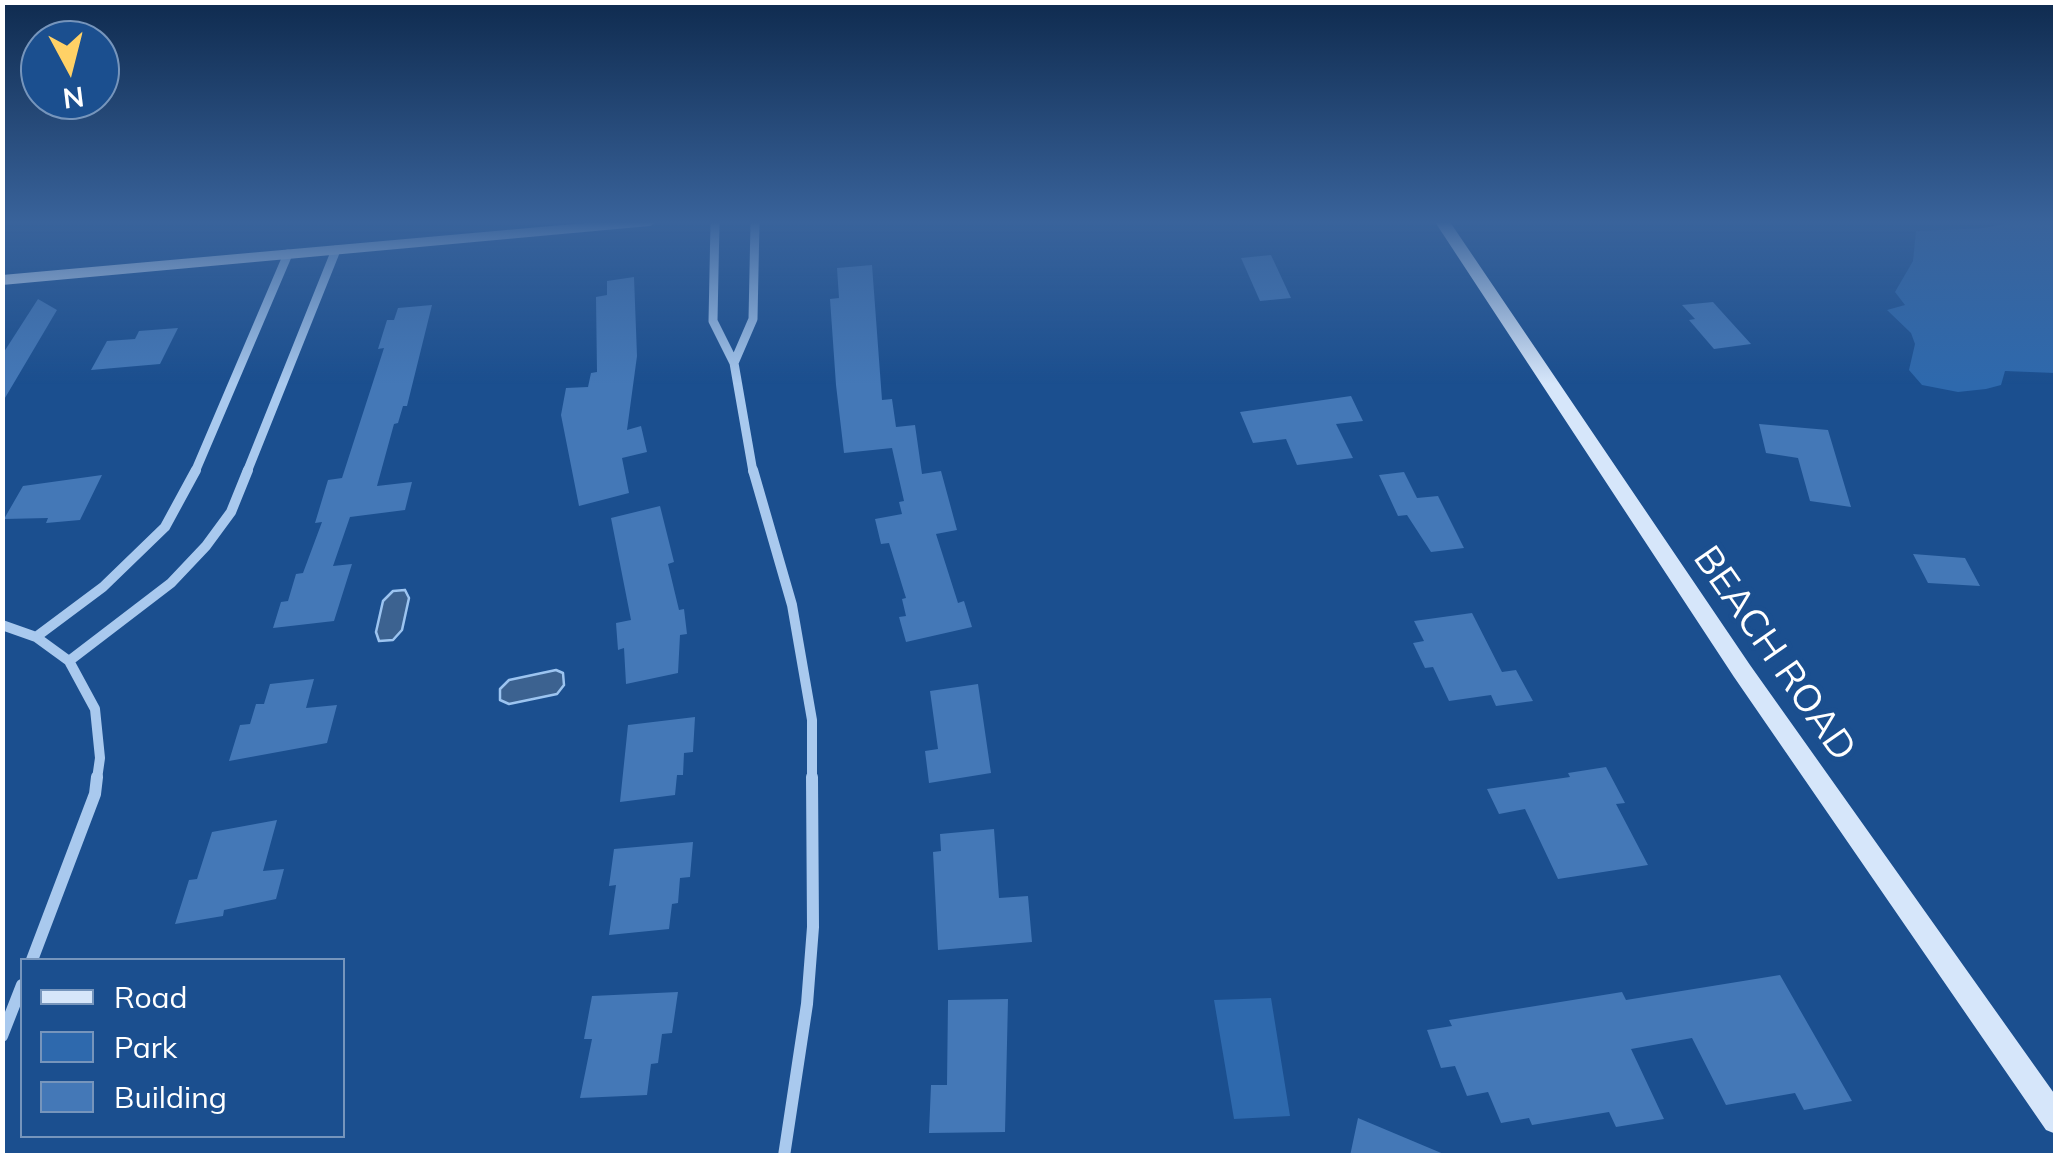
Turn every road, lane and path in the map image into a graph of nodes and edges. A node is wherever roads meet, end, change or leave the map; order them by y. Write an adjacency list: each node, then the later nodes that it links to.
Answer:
1 (46, 276): 7 (street)
2 (279, 276): 10 (street)
3 (326, 276): 11 (street)
4 (714, 276): 8 (street)
5 (753, 276): 8 (street)
6 (1478, 276): 15 (street, BEACH ROAD)
7 (2, 280)
8 (734, 363): 16 (street)
9 (2, 625): 10 (street)
10 (36, 638): 11 (street)
11 (70, 661): 12 (street)
12 (33, 958)
13 (20, 990): 14 (street)
14 (2, 1036)
15 (2056, 1120)
16 (784, 1156)

